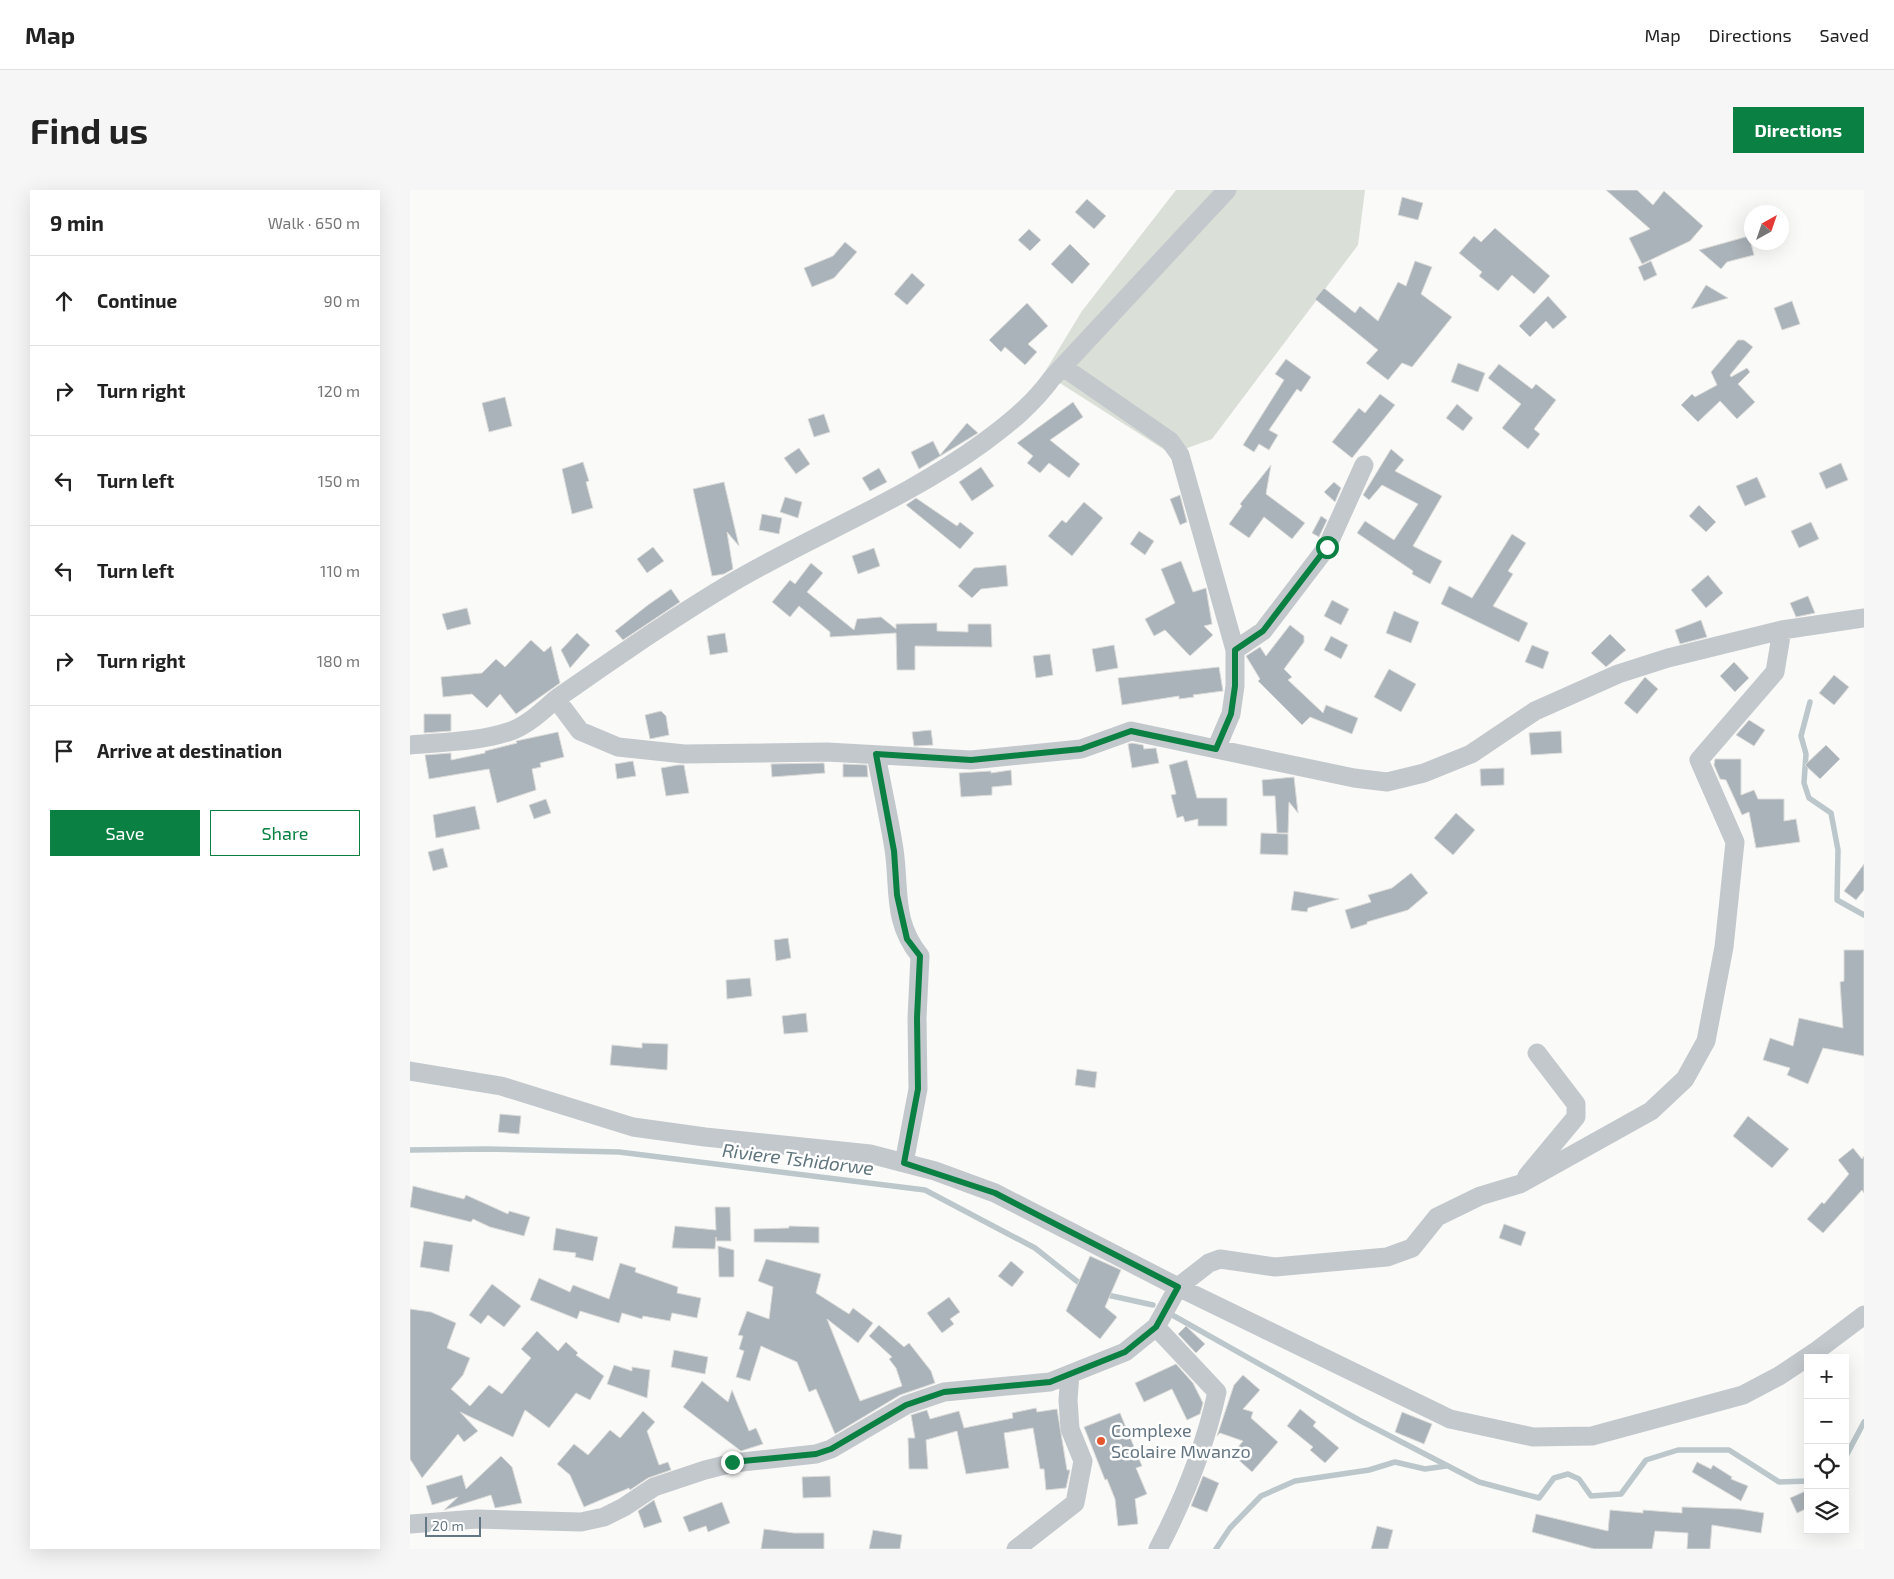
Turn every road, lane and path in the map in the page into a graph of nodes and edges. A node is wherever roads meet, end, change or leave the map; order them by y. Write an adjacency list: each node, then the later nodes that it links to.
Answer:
1 (1227, 190): 2 (street)
2 (1063, 367): 6 (street); 7 (street)
3 (1364, 465): 6 (street)
4 (1864, 618): 5 (street)
5 (1782, 630): 9 (street); 14 (street)
6 (1235, 650): 9 (street)
7 (556, 699): 8 (street); 10 (street)
8 (410, 745)
9 (1216, 749): 10 (street)
10 (876, 754): 13 (street)
11 (1537, 1053): 14 (street)
12 (410, 1071): 13 (street)
13 (904, 1163): 15 (street)
14 (1520, 1184): 15 (street)
15 (1178, 1287): 16 (street); 17 (street)
16 (1864, 1315)
17 (1156, 1327): 18 (street); 21 (street)
18 (1070, 1374): 19 (street); 20 (street)
19 (410, 1524)
20 (1016, 1549)
21 (1158, 1549)

